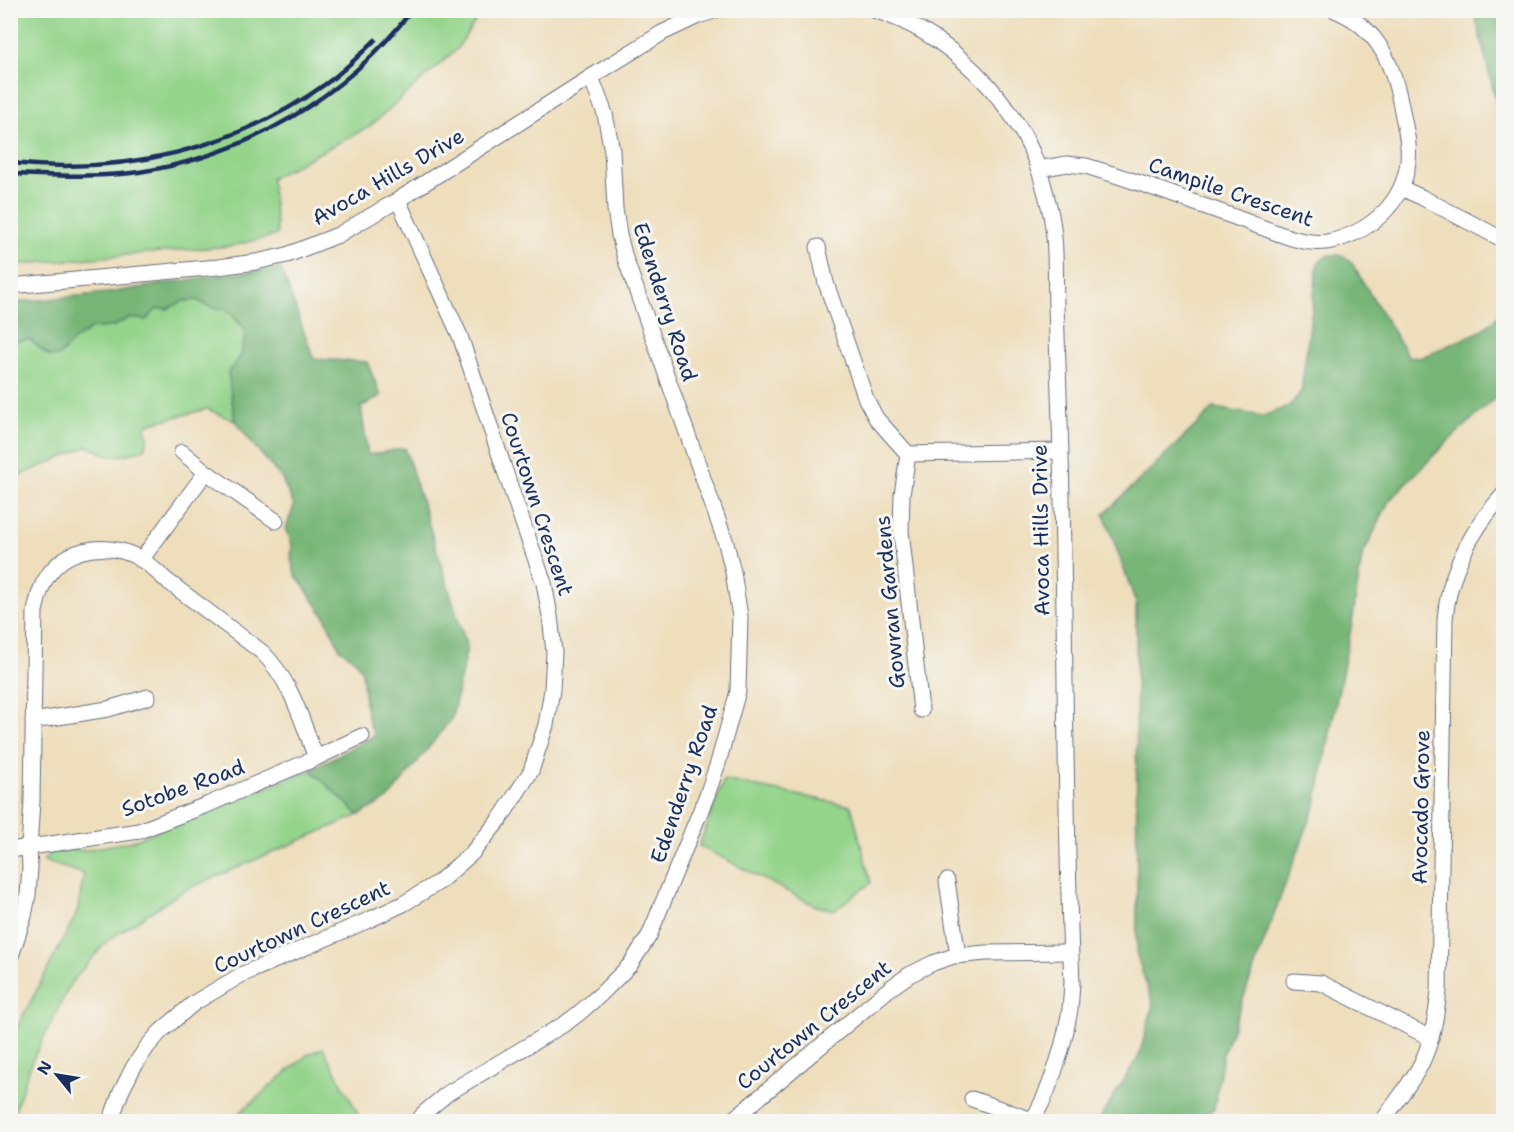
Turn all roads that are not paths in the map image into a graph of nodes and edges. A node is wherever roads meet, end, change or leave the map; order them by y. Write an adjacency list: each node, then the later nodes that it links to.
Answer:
1 (717, 10): 4 (street, Avoca Hills Drive)
2 (874, 10): 6 (street, Avoca Hills Drive)
3 (1335, 10): 7 (street, Campile Crescent)
4 (698, 13): 5 (street, Avoca Hills Drive)
5 (591, 77): 8 (street, Avoca Hills Drive); 35 (street, Edenderry Road)
6 (1038, 169): 7 (street, Campile Crescent); 12 (street, Avoca Hills Drive)
7 (1401, 188): 9 (street)
8 (398, 200): 11 (street, Avoca Hills Drive); 34 (street, Courtown Crescent)
9 (1500, 238)
10 (819, 247): 14 (street)
11 (10, 286)
12 (1061, 451): 14 (street); 27 (street, Avoca Hills Drive)
13 (182, 452): 15 (street)
14 (908, 454): 20 (street, Gowran Gardens)
15 (206, 472): 17 (street); 18 (street)
16 (1503, 494): 31 (street, Avocado Grove)
17 (276, 521)
18 (141, 560): 21 (street); 23 (street)
19 (148, 697): 21 (street)
20 (921, 710)
21 (33, 721): 24 (street)
22 (362, 736): 23 (street, Sotobe Road)
23 (315, 758): 24 (street, Sotobe Road)
24 (29, 848): 25 (street, Sotobe Road); 29 (street)
25 (10, 850)
26 (947, 881): 28 (street)
27 (1070, 952): 28 (street, Courtown Crescent); 33 (street, Avoca Hills Drive)
28 (958, 956): 36 (street, Courtown Crescent)
29 (10, 958)
30 (1294, 981): 31 (street)
31 (1431, 1038): 37 (street, Avocado Grove)
32 (972, 1099): 33 (street)
33 (1036, 1120)
34 (111, 1122)
35 (418, 1122)
36 (730, 1122)
37 (1382, 1122)

